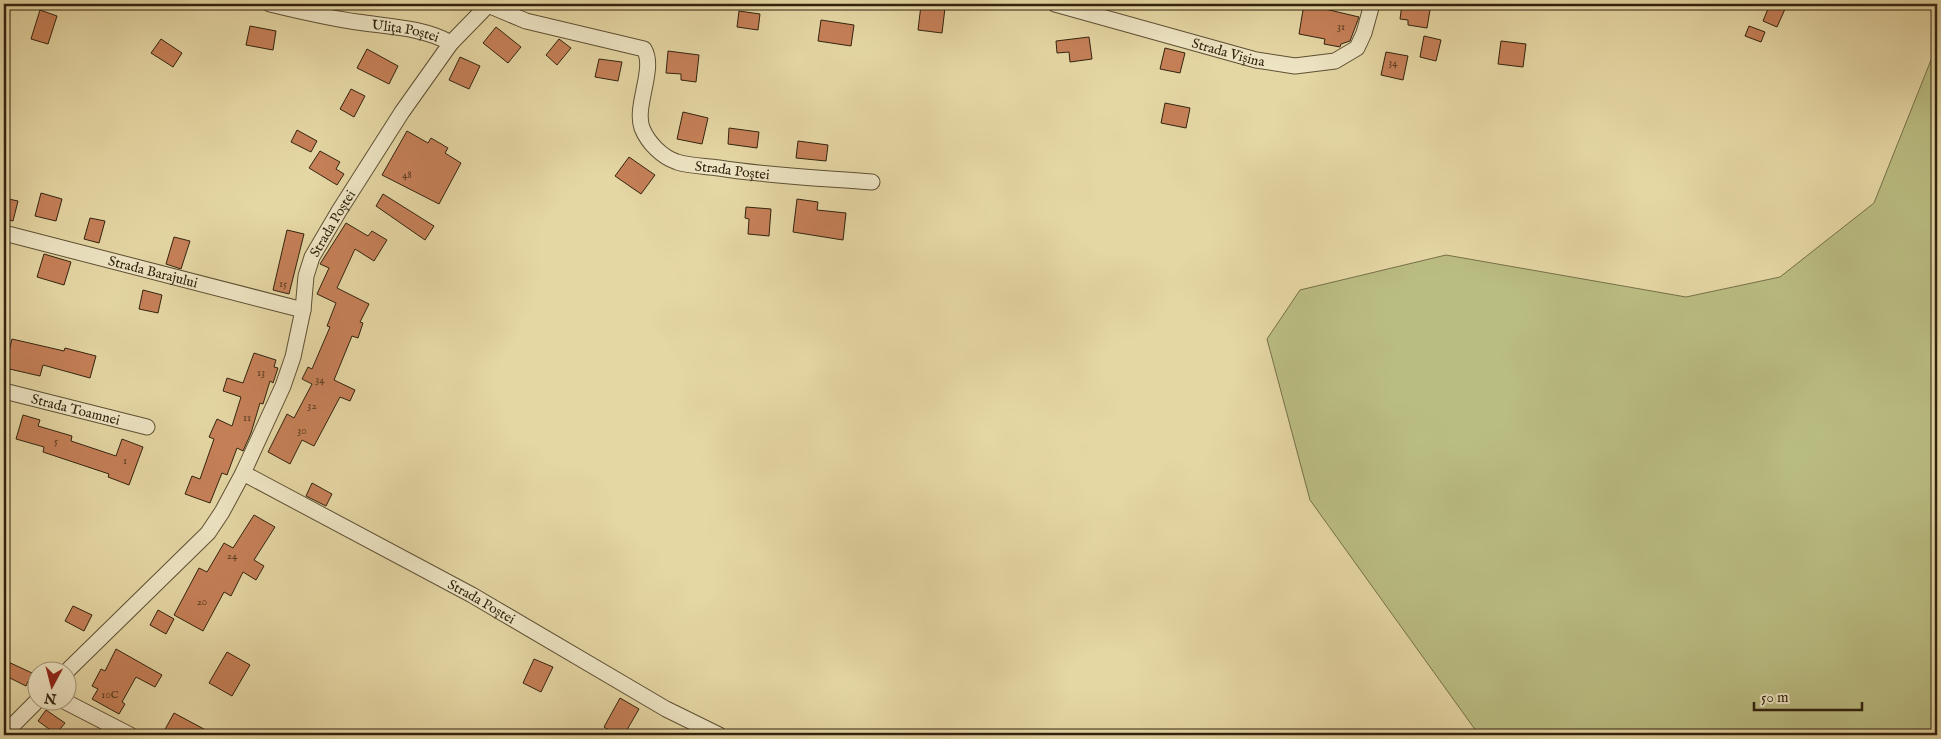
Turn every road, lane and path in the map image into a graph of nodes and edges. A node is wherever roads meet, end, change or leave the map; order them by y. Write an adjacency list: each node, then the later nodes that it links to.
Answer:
1 (270, 4): 5 (street, Ulița Poștei)
2 (488, 4): 5 (street, Strada Poștei); 6 (street, Strada Poștei)
3 (1055, 4): 4 (street, Strada Vișina)
4 (1372, 4)
5 (451, 43): 8 (street, Strada Poștei)
6 (872, 182)
7 (4, 233): 8 (street, Strada Barajului)
8 (303, 310): 11 (street, Strada Poștei)
9 (4, 391): 10 (street, Strada Toamnei)
10 (147, 427)
11 (243, 473): 12 (street, Strada Poștei); 17 (street, Strada Poștei)
12 (76, 662)
13 (78, 708): 16 (street)
14 (28, 710): 15 (street)
15 (4, 734)
16 (130, 735)
17 (719, 735)

